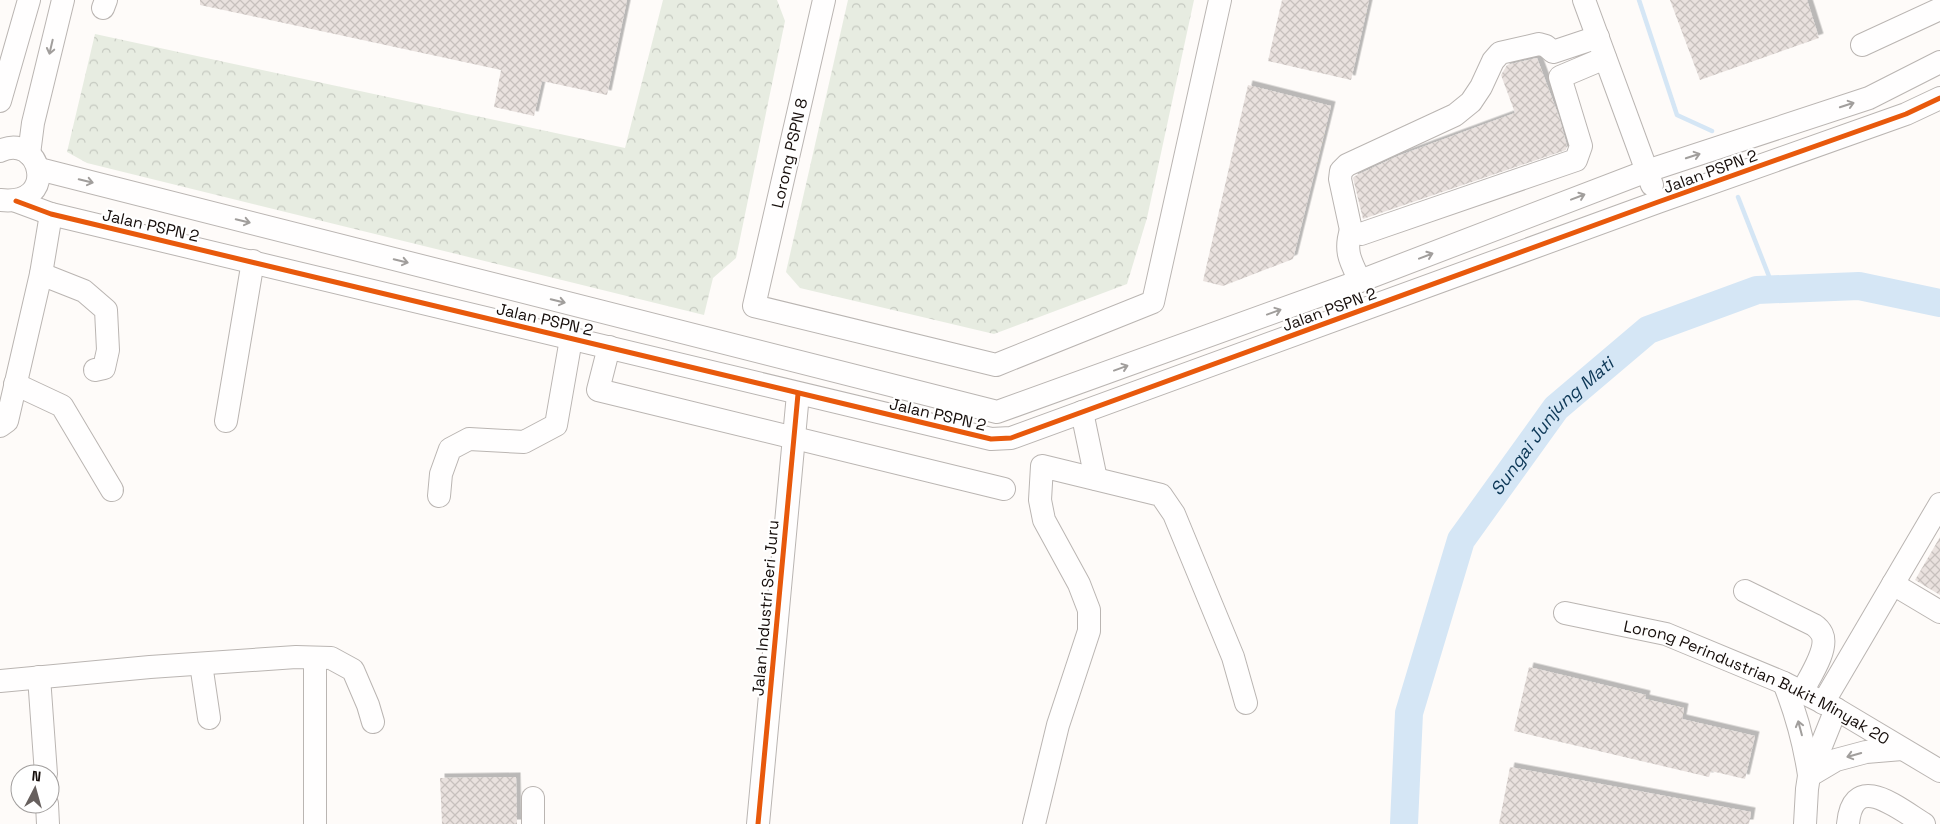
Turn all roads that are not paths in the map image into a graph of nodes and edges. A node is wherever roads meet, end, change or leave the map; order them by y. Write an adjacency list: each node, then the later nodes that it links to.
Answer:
1 (29, 0): 14 (street)
2 (63, 0): 16 (street, one-way to 16)
3 (824, 0): 4 (street, Lorong PSPN 8)
4 (1220, 0)
5 (1584, 0): 7 (street)
6 (1940, 9): 8 (street)
7 (1598, 37): 9 (street); 10 (street)
8 (1862, 45)
9 (1553, 52): 12 (street); 21 (street)
10 (1605, 58): 12 (street); 17 (street)
11 (1940, 62): 17 (street, Jalan PSPN 2, one-way to 11)
12 (1560, 77): 21 (street)
13 (1940, 98): 19 (street, Jalan PSPN 2)
14 (0, 101)
15 (0, 151): 16 (street, Jalan PSPN 2)
16 (34, 161): 18 (street); 24 (street, Jalan PSPN 2, one-way to 24)
17 (1647, 171): 19 (street); 24 (street, Jalan PSPN 2, one-way to 17)
18 (6, 200): 20 (street, Jalan PSPN 2)
19 (1658, 202): 30 (street, Jalan PSPN 2)
20 (51, 214): 22 (street, Jalan PSPN 2); 23 (street)
21 (1351, 230): 24 (street)
22 (253, 261): 25 (street, Jalan PSPN 2); 31 (street)
23 (41, 274): 27 (street); 28 (street)
24 (1360, 281)
25 (571, 339): 26 (street, Jalan PSPN 2); 37 (street)
26 (608, 347): 29 (street, Jalan PSPN 2); 33 (street)
27 (94, 370)
28 (15, 384): 32 (street); 36 (street)
29 (798, 394): 30 (street, Jalan PSPN 2); 33 (street, Jalan Industri Seri Juru)
30 (1082, 412): 34 (street)
31 (226, 421)
32 (0, 426)
33 (793, 438): 35 (street); 59 (street, Jalan Industri Seri Juru)
34 (1096, 479): 48 (street); 60 (street)
35 (1004, 489)
36 (112, 490)
37 (439, 496)
38 (1940, 504): 39 (street)
39 (1893, 584): 41 (street); 49 (street)
40 (1745, 592): 47 (street)
41 (1940, 612)
42 (1565, 613): 47 (street, Lorong Perindustrian Bukit Minyak 20)
43 (315, 658): 44 (street); 51 (street); 57 (street)
44 (201, 664): 45 (street); 50 (street)
45 (39, 677): 46 (street); 53 (street)
46 (0, 681)
47 (1793, 687): 49 (street, Lorong Perindustrian Bukit Minyak 20); 55 (street, one-way to 47)
48 (1246, 703)
49 (1830, 706): 52 (street, Lorong Perindustrian Bukit Minyak 20); 55 (street)
50 (209, 718)
51 (373, 722)
52 (1902, 749): 54 (street, Lorong Perindustrian Bukit Minyak 20); 55 (street, one-way to 55)
53 (45, 764)
54 (1940, 771)
55 (1809, 776): 61 (street)
56 (533, 798): 58 (street)
57 (315, 824)
58 (532, 824)
59 (758, 824)
60 (1034, 824)
61 (1805, 824)
62 (1848, 824): 63 (street)
63 (1924, 824)

